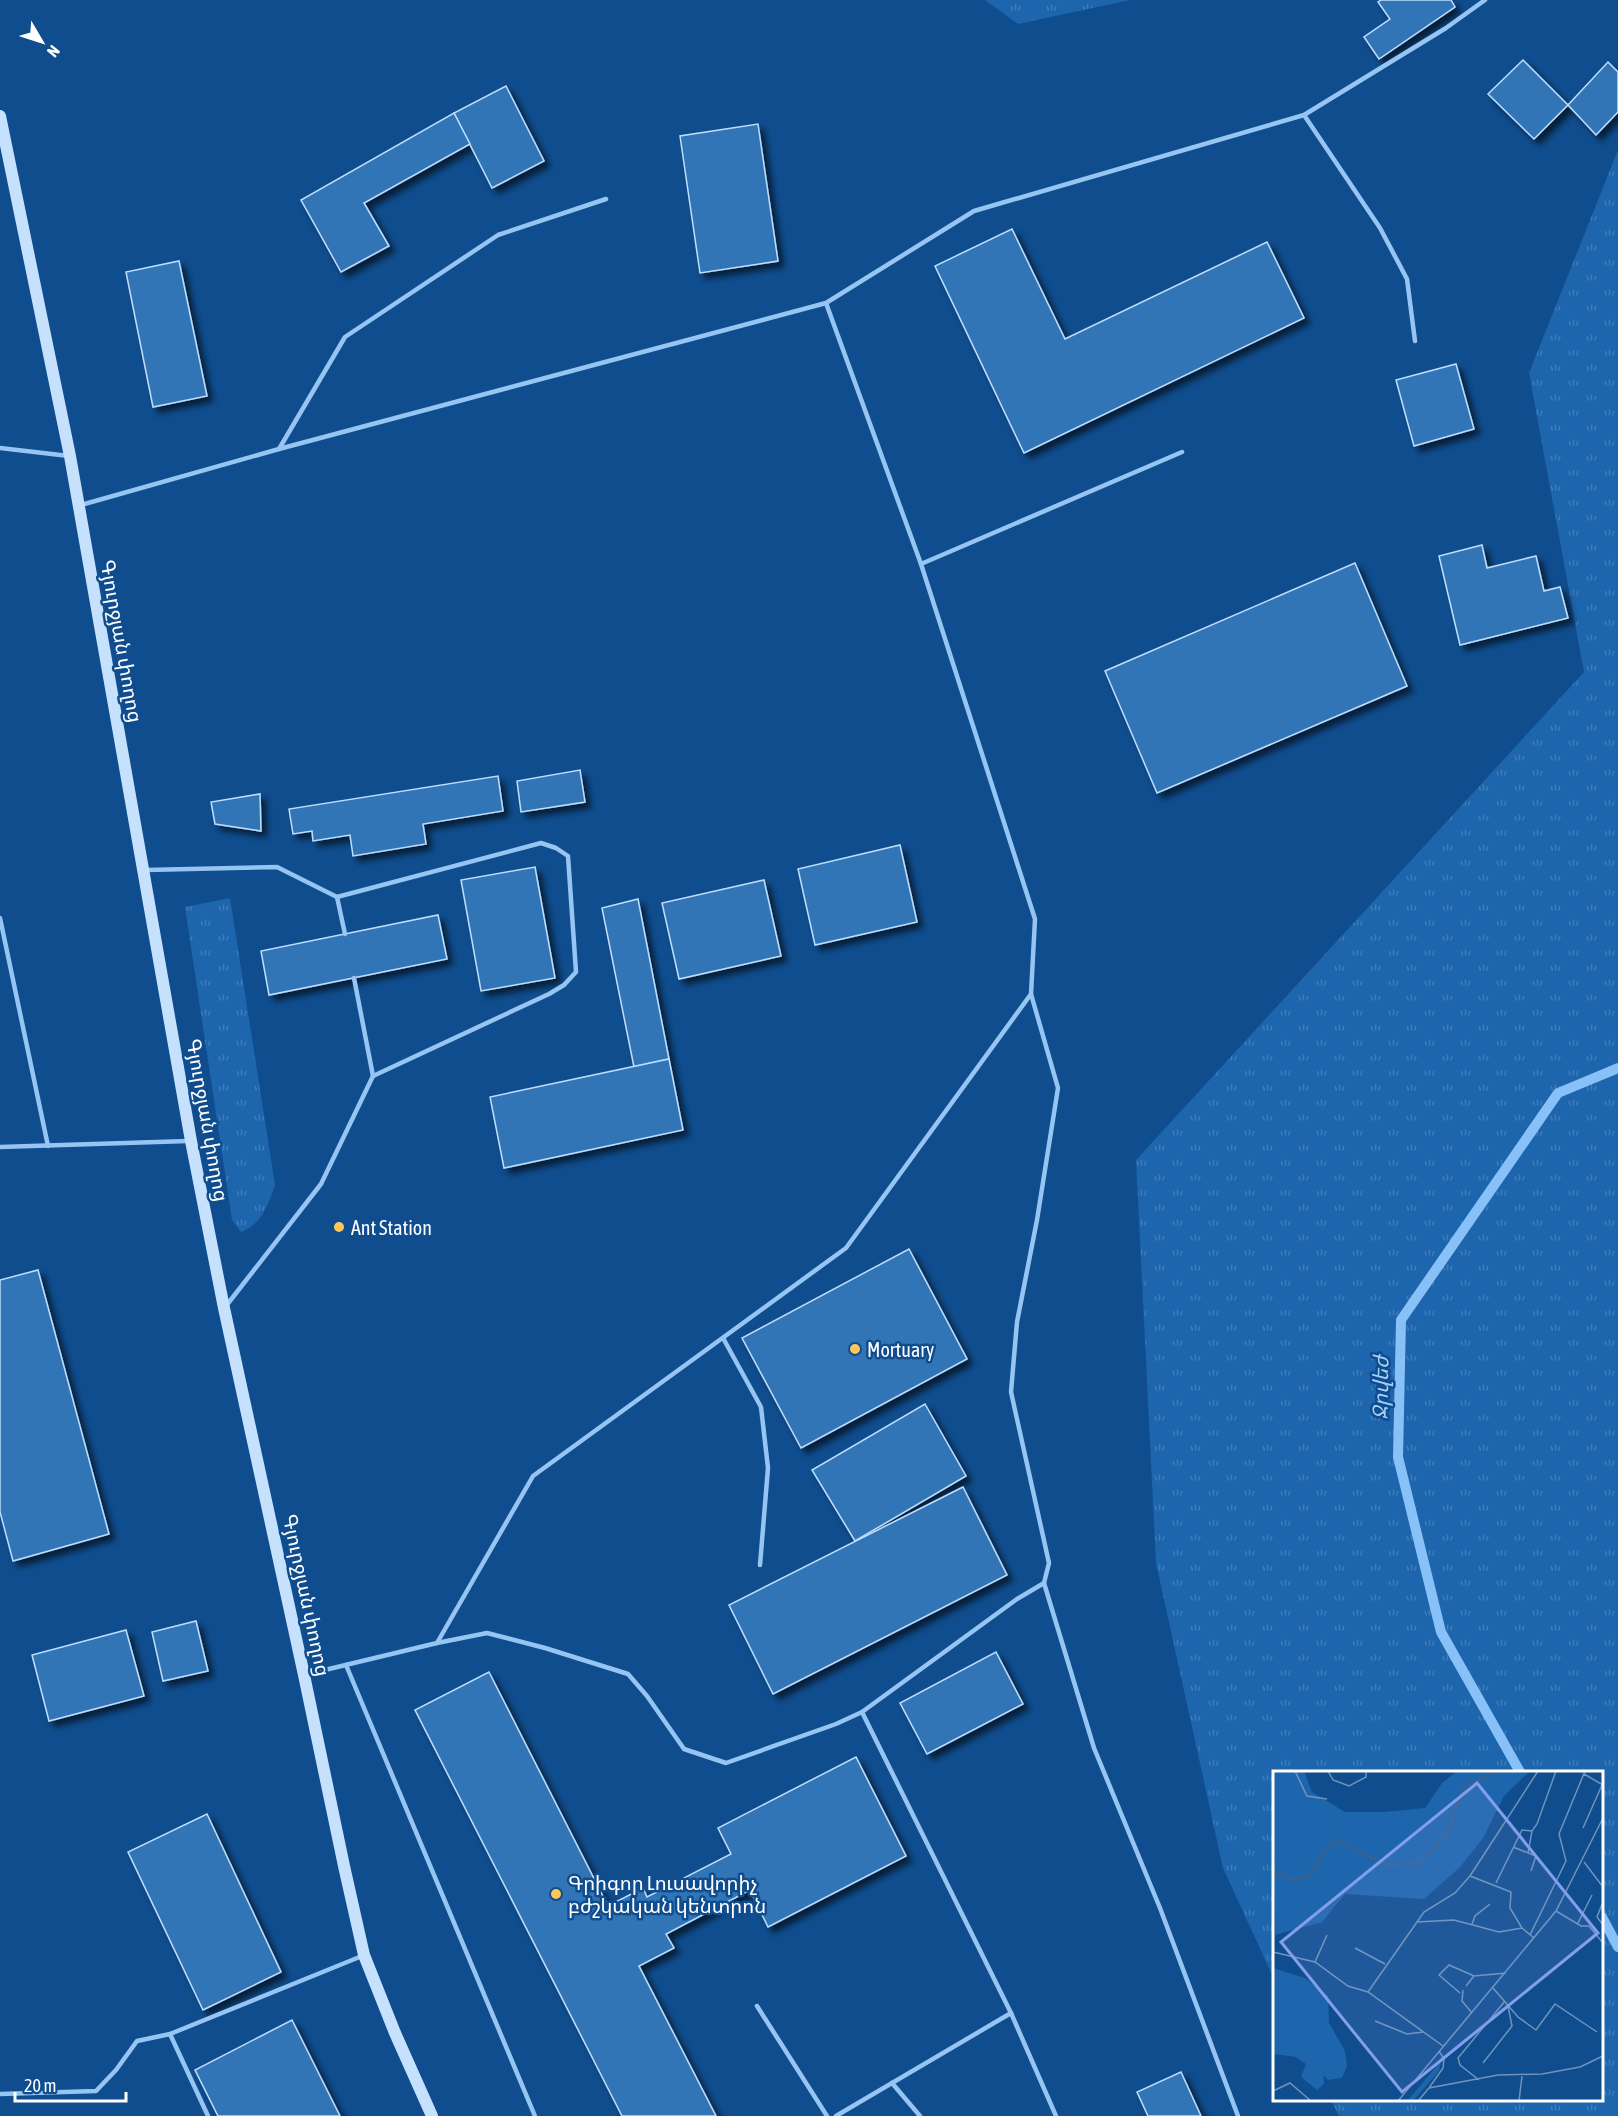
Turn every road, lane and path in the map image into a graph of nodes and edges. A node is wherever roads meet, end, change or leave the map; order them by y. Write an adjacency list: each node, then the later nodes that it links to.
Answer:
1 (1485, 0): 2 (lane)
2 (1304, 115): 5 (lane); 6 (lane)
3 (0, 116): 10 (main road, Գյուրջյան փողոց)
4 (606, 199): 8 (lane)
5 (826, 303): 8 (lane); 12 (lane)
6 (1415, 341)
7 (0, 448): 10 (lane)
8 (279, 449): 11 (lane)
9 (1182, 452): 12 (lane)
10 (70, 456): 11 (main road, Գյուրջյան փողոց)
11 (78, 506): 13 (main road, Գյուրջյան փողոց)
12 (921, 564): 18 (lane)
13 (143, 870): 14 (lane); 20 (main road, Գյուրջյան փողոց)
14 (337, 897): 16 (lane); 19 (lane)
15 (0, 918): 22 (lane)
16 (345, 934)
17 (354, 978): 19 (lane)
18 (1031, 994): 24 (lane); 26 (lane)
19 (374, 1076): 23 (lane)
20 (191, 1141): 22 (lane); 23 (main road, Գյուրջյան փողոց)
21 (1, 1146): 22 (lane)
22 (48, 1146)
23 (224, 1308): 29 (main road, Գյուրջյան փողոց)
24 (723, 1338): 25 (lane); 27 (lane)
25 (760, 1565)
26 (1044, 1583): 30 (lane); 44 (lane)
27 (437, 1643): 28 (lane); 30 (lane)
28 (346, 1665): 29 (lane); 39 (lane)
29 (304, 1675): 31 (main road, Գյուրջյան փողոց)
30 (862, 1712): 33 (lane)
31 (364, 1955): 34 (lane); 38 (main road, Գյուրջյան փողոց)
32 (757, 2006): 40 (lane)
33 (1011, 2013): 35 (lane); 43 (lane)
34 (170, 2034): 36 (lane); 37 (lane)
35 (892, 2084): 41 (lane); 42 (lane)
36 (0, 2094)
37 (208, 2116)
38 (432, 2116)
39 (534, 2116)
40 (827, 2116)
41 (836, 2116)
42 (920, 2116)
43 (1056, 2116)
44 (1238, 2116)

